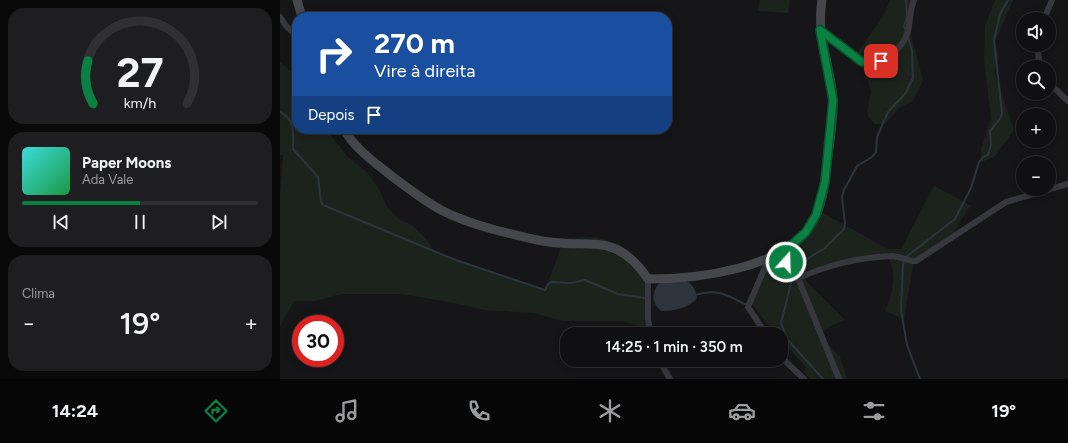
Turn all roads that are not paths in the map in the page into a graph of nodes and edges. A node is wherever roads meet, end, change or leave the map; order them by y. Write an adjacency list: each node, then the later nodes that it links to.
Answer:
1 (296, 0): 5 (street)
2 (822, 0): 8 (street)
3 (914, 0): 8 (street)
4 (1052, 0): 6 (street)
5 (300, 12)
6 (1047, 12)
7 (280, 17): 9 (street)
8 (820, 30): 14 (street)
9 (292, 32)
10 (1056, 90): 11 (street)
11 (1068, 101)
12 (348, 134): 18 (street)
13 (1068, 184): 17 (street)
14 (790, 246): 15 (street); 16 (street)
15 (767, 259): 16 (street); 18 (street); 20 (street)
16 (786, 267): 17 (street)
17 (798, 278): 25 (street)
18 (648, 279): 19 (street)
19 (650, 327)
20 (761, 327)
21 (788, 364): 24 (street)
22 (663, 367): 23 (street)
23 (670, 379)
24 (804, 379)
25 (839, 379)

